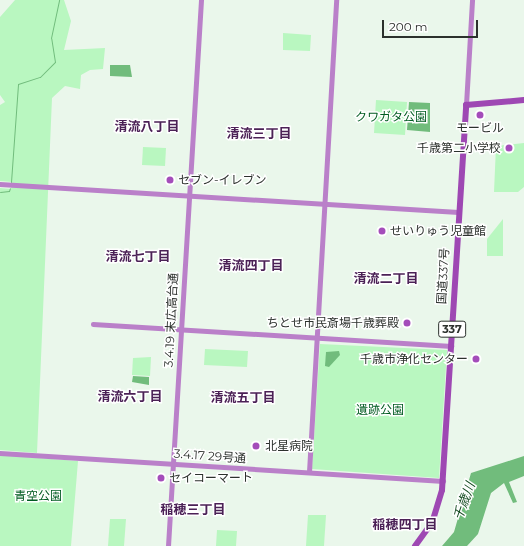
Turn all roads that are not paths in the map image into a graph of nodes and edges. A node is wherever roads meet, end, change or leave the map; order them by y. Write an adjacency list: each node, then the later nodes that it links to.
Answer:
1 (201, 0): 7 (street, 3.4.19 末広高台通)
2 (336, 0): 8 (street)
3 (472, 0): 5 (street)
4 (524, 100): 5 (highway)
5 (466, 105): 9 (highway, 国道337号 / 337)
6 (0, 184): 7 (street)
7 (189, 195): 8 (street); 11 (street, 3.4.19 末広高台通)
8 (325, 203): 9 (street); 12 (street)
9 (458, 212): 13 (highway, 国道337号 / 337)
10 (93, 324): 11 (street)
11 (180, 330): 12 (street); 15 (street, 3.4.19 末広高台通)
12 (317, 338): 13 (street); 16 (street)
13 (451, 346): 17 (highway, 国道337号 / 337)
14 (0, 453): 15 (street, 3.4.17 29号通)
15 (173, 464): 16 (street, 3.4.17 29号通); 18 (street, 3.4.19 末広高台通)
16 (309, 472): 17 (street, 3.4.17 29号通)
17 (443, 481): 19 (highway, 国道337号 / 337)
18 (168, 546)
19 (415, 546)

